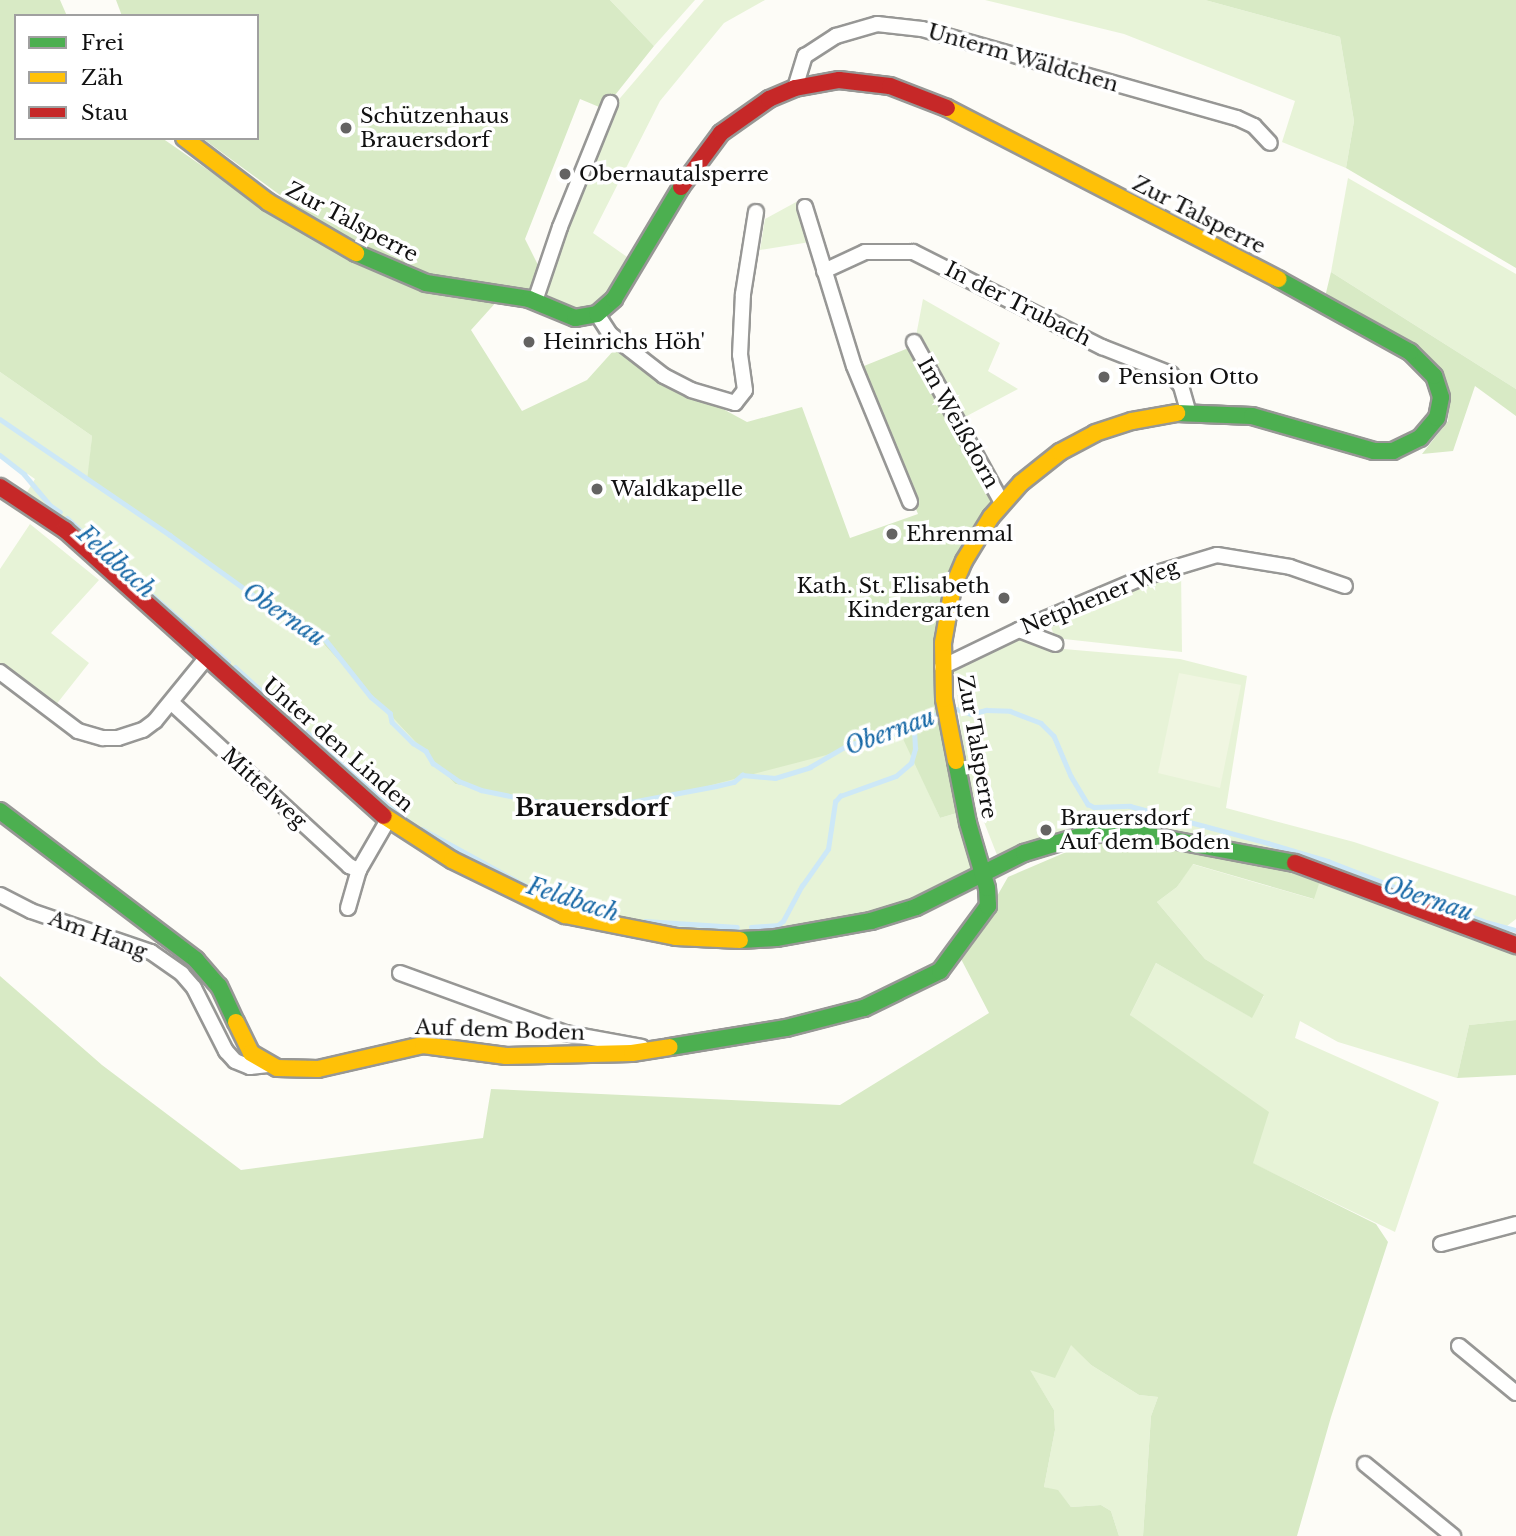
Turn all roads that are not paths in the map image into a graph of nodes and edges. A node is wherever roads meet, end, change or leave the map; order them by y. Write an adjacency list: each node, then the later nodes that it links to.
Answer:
1 (795, 89): 4 (street, Unterm Wäldchen); 9 (street, Zur Talsperre); 11 (street, Zur Talsperre)
2 (610, 103): 8 (street)
3 (187, 140): 8 (street, Zur Talsperre)
4 (1270, 143)
5 (805, 207): 7 (street)
6 (756, 212): 9 (street)
7 (824, 271): 11 (street, In der Trubach); 13 (street)
8 (535, 301): 9 (street, Zur Talsperre)
9 (597, 314)
10 (914, 342): 14 (street, Im Weißdorn)
11 (1188, 411): 14 (street, Zur Talsperre)
12 (0, 487): 18 (street, Unter den Linden)
13 (910, 502)
14 (1002, 503): 19 (street, Zur Talsperre)
15 (1345, 586): 16 (street, Netphener Weg)
16 (1019, 630): 17 (street); 19 (street, Netphener Weg)
17 (1055, 644)
18 (207, 657): 21 (street); 23 (street, Unter den Linden)
19 (942, 667): 25 (street, Zur Talsperre)
20 (0, 672): 21 (street)
21 (172, 703): 24 (street, Mittelweg)
22 (0, 811): 31 (street)
23 (388, 820): 24 (street); 25 (street, Unter den Linden)
24 (359, 870): 27 (street)
25 (982, 874): 28 (street, Unter den Linden); 30 (street, Auf dem Boden)
26 (0, 895): 31 (street, Am Hang)
27 (348, 908)
28 (1516, 945)
29 (400, 973): 30 (street)
30 (658, 1050): 31 (street, Auf dem Boden)
31 (268, 1065)
32 (1516, 1224): 33 (street)
33 (1441, 1244)
34 (1459, 1346): 35 (street)
35 (1516, 1393)
36 (1366, 1464): 37 (street)
37 (1453, 1536)

